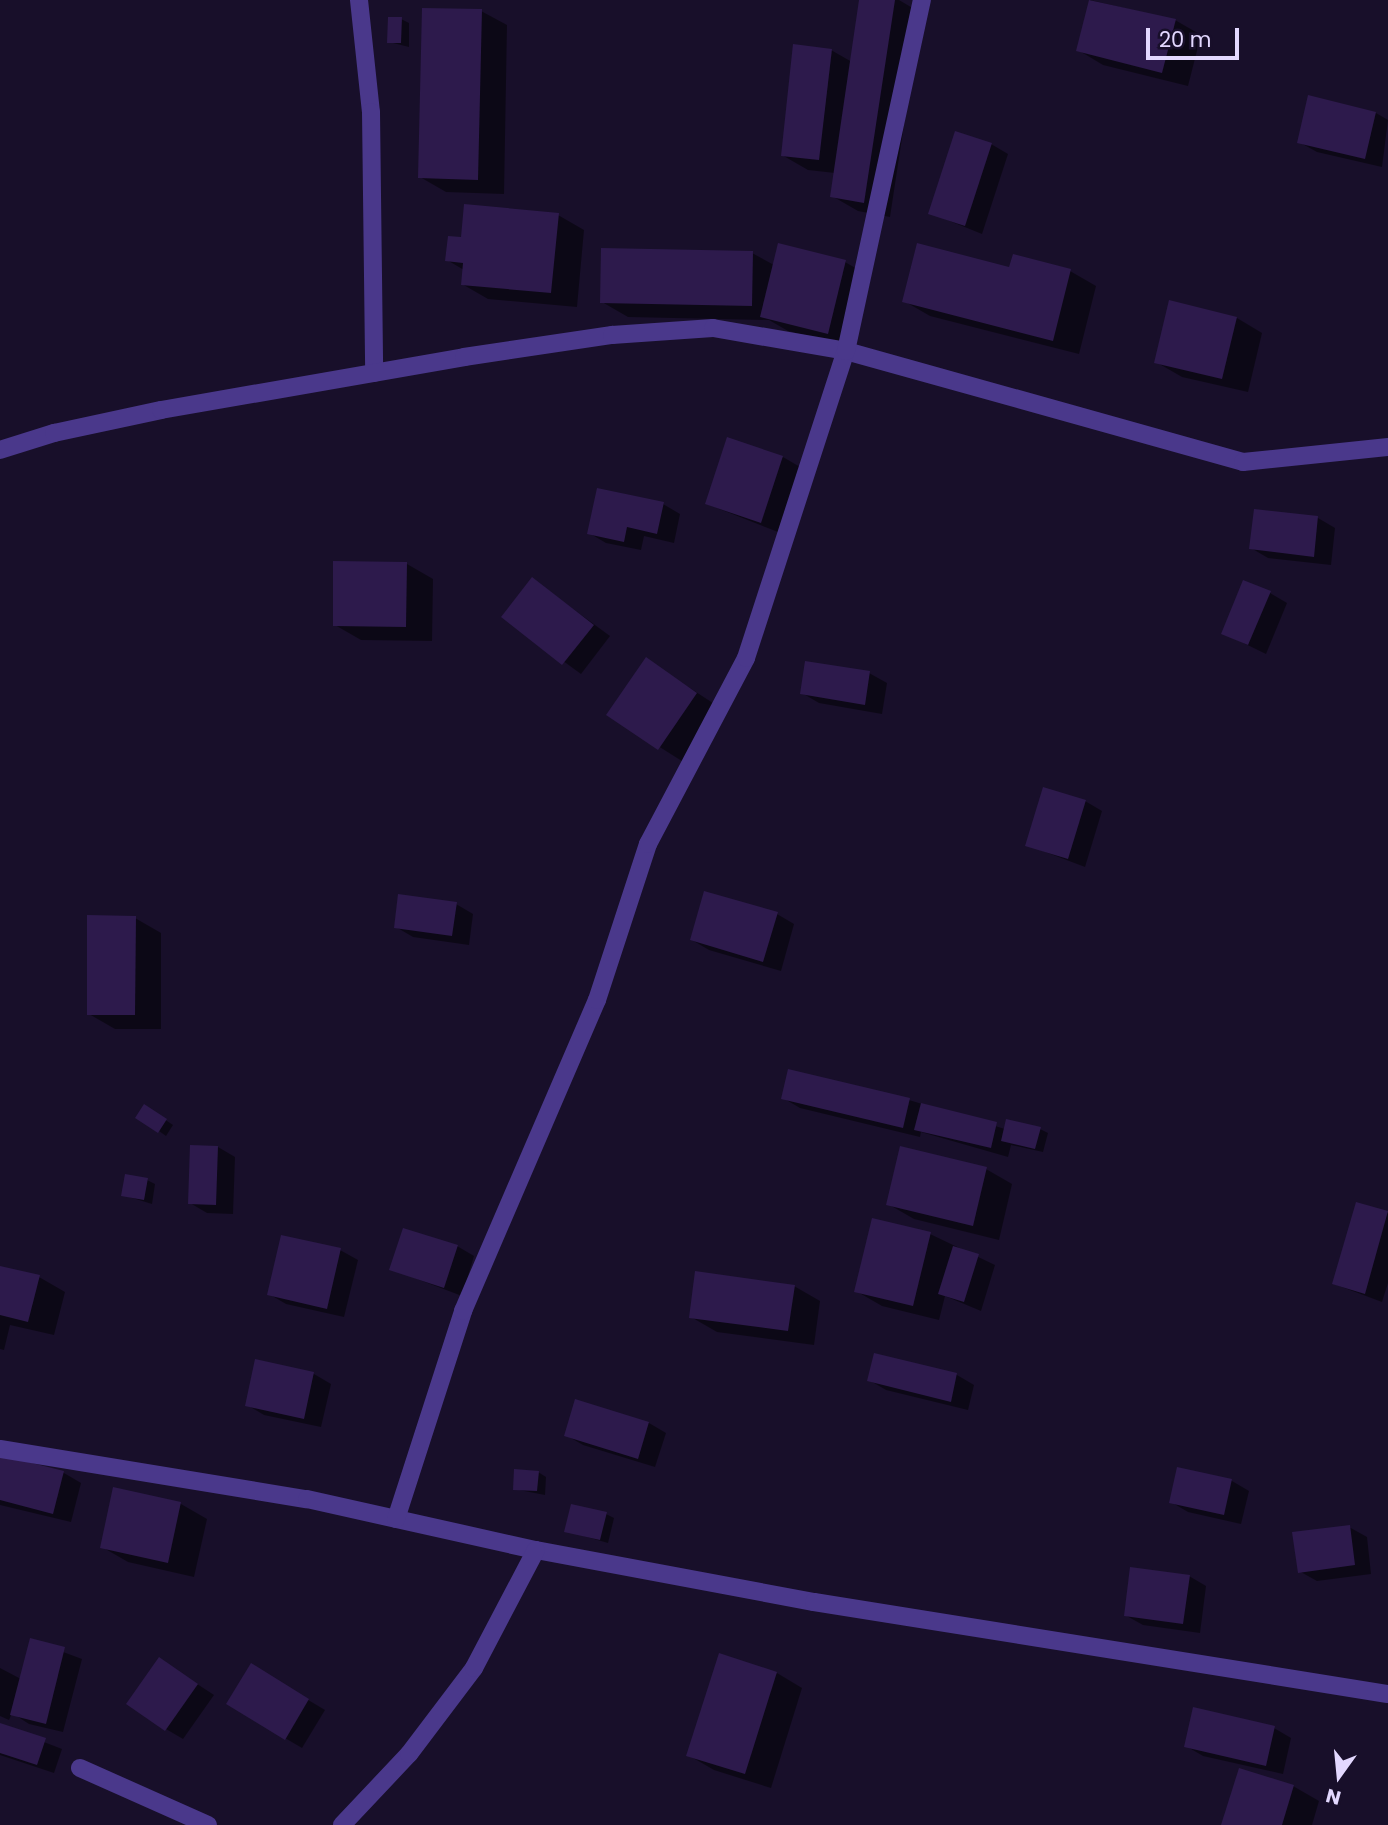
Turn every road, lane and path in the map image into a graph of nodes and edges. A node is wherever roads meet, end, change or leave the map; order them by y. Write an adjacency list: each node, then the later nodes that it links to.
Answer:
1 (359, 0): 4 (street)
2 (922, 0): 3 (street)
3 (846, 351): 4 (street); 5 (street); 8 (street)
4 (374, 373): 6 (street)
5 (1388, 447)
6 (0, 450)
7 (0, 1449): 8 (street)
8 (396, 1519): 9 (street)
9 (536, 1550): 10 (street); 13 (street)
10 (1388, 1694)
11 (79, 1768): 12 (street)
12 (208, 1825)
13 (342, 1825)

